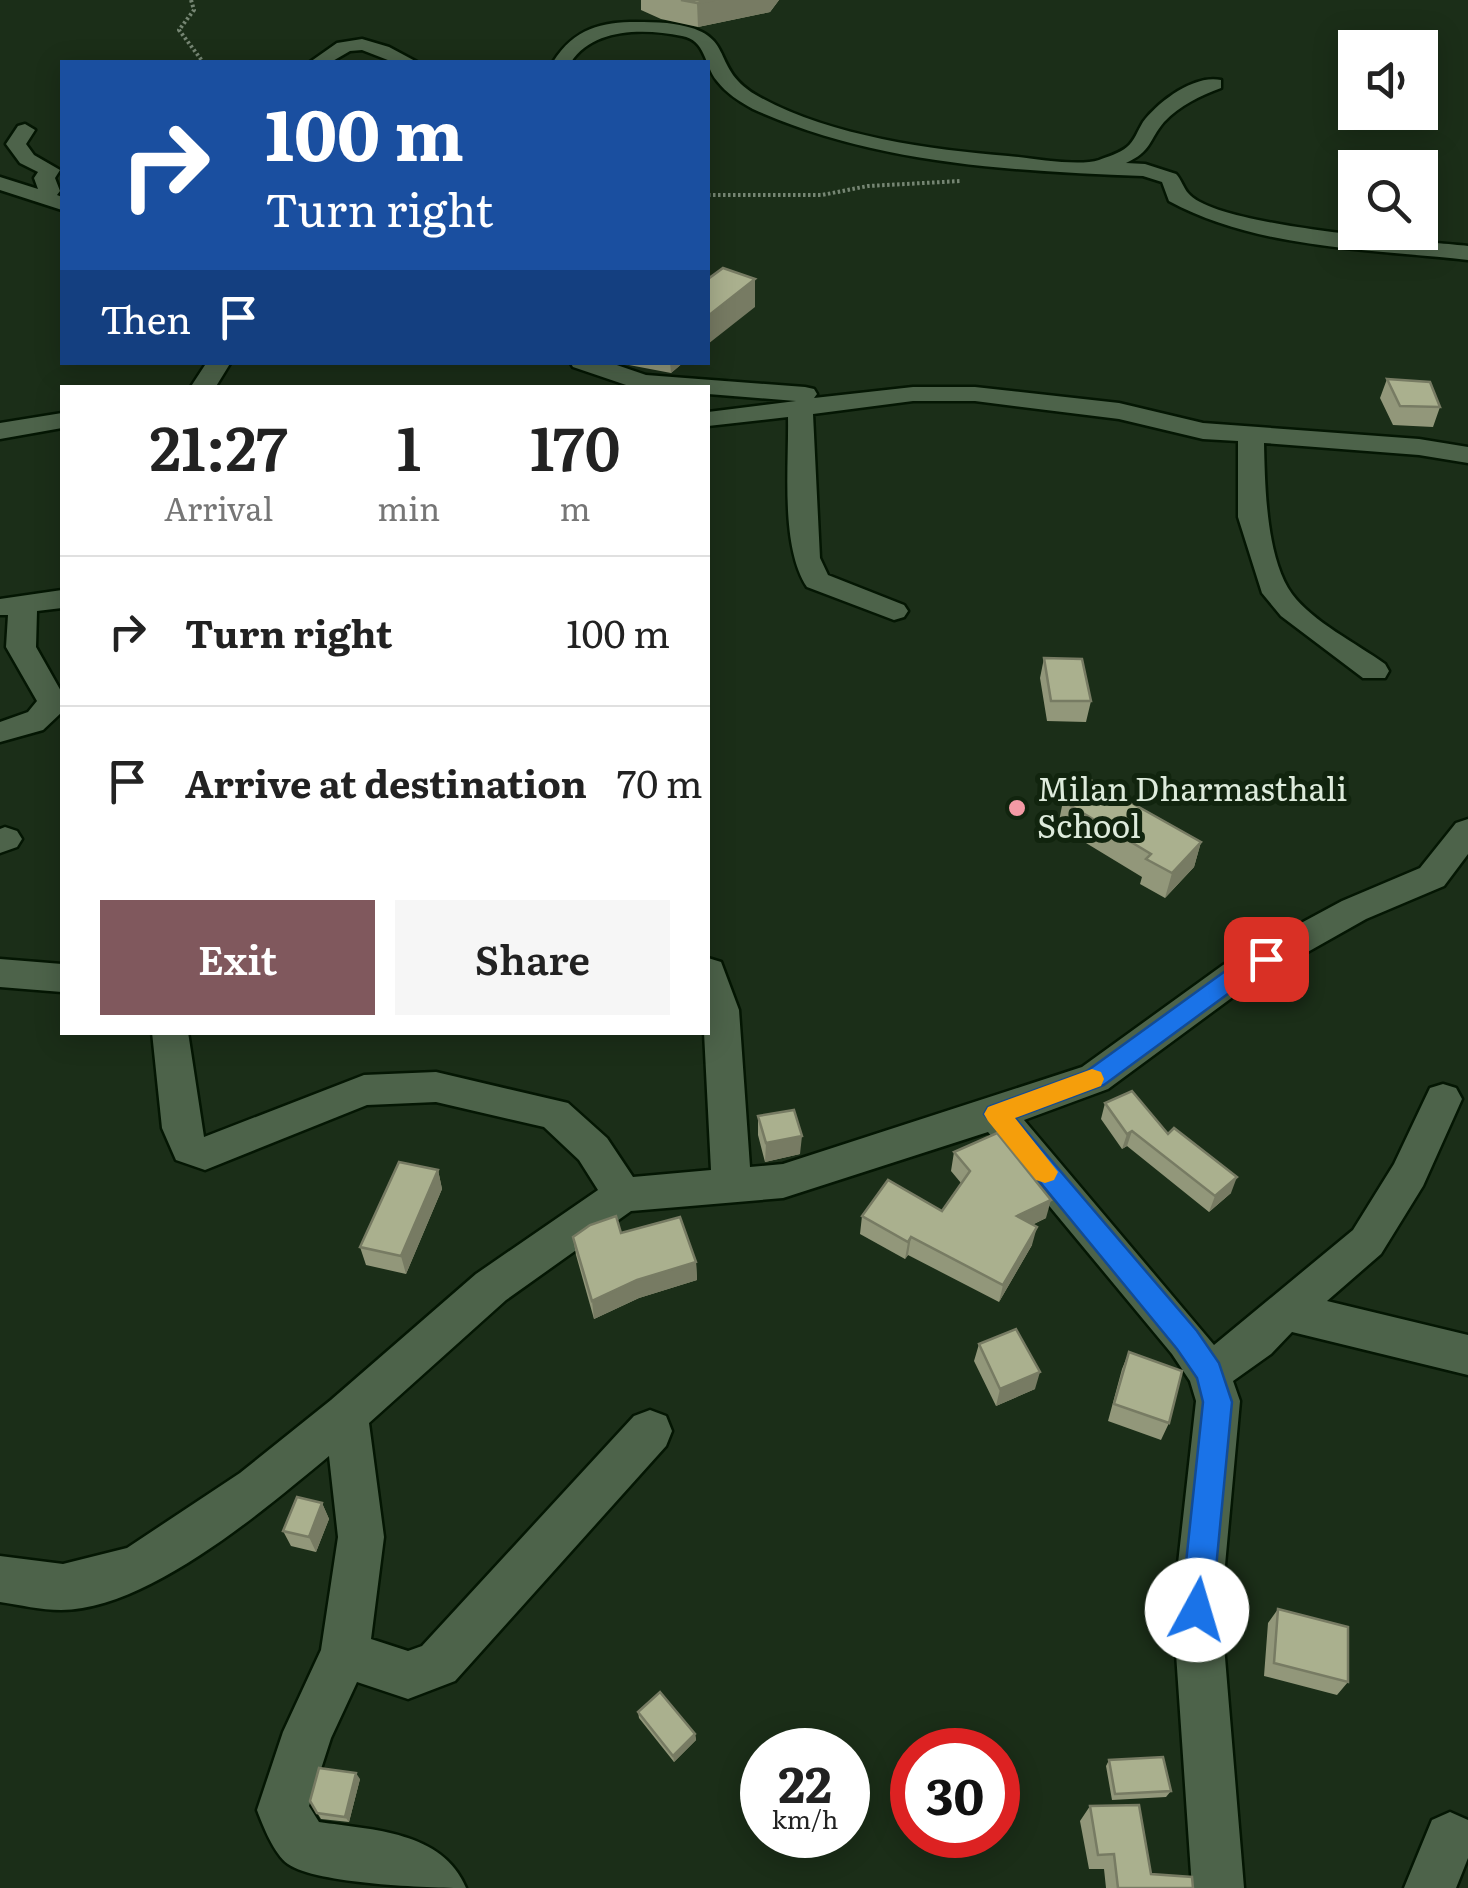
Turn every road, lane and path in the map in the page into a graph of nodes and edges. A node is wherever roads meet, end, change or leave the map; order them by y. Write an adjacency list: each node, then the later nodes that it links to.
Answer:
1 (191, 0): 2 (path)
2 (202, 60)
3 (322, 60): 4 (street)
4 (402, 60)
5 (563, 60): 8 (street)
6 (1214, 84): 8 (street)
7 (24, 130): 12 (street)
8 (1095, 169): 13 (street)
9 (972, 179): 11 (path)
10 (0, 182): 12 (street)
11 (710, 195)
12 (52, 200)
13 (1468, 252)
14 (591, 365): 15 (street)
15 (681, 385)
16 (710, 387): 17 (street)
17 (850, 404): 18 (street); 22 (street)
18 (800, 410): 19 (street); 25 (street)
19 (710, 419)
20 (60, 421): 21 (street)
21 (0, 432)
22 (1252, 436): 23 (street); 26 (street)
23 (1468, 454)
24 (60, 599): 27 (street)
25 (894, 611)
26 (1374, 671)
27 (0, 732)
28 (1468, 831): 34 (street)
29 (0, 973): 30 (street)
30 (60, 978)
31 (710, 978): 35 (street)
32 (170, 1035): 36 (street)
33 (1443, 1098): 37 (street)
34 (996, 1114): 35 (street); 39 (street)
35 (732, 1186): 36 (street)
36 (624, 1195): 40 (street)
37 (1284, 1312): 38 (street); 39 (street)
38 (1468, 1356)
39 (1209, 1372): 46 (street)
40 (346, 1415): 42 (street); 43 (street)
41 (650, 1431): 43 (street)
42 (0, 1579)
43 (345, 1654): 45 (street)
44 (1450, 1838): 47 (street)
45 (440, 1888)
46 (1218, 1888)
47 (1430, 1888)

